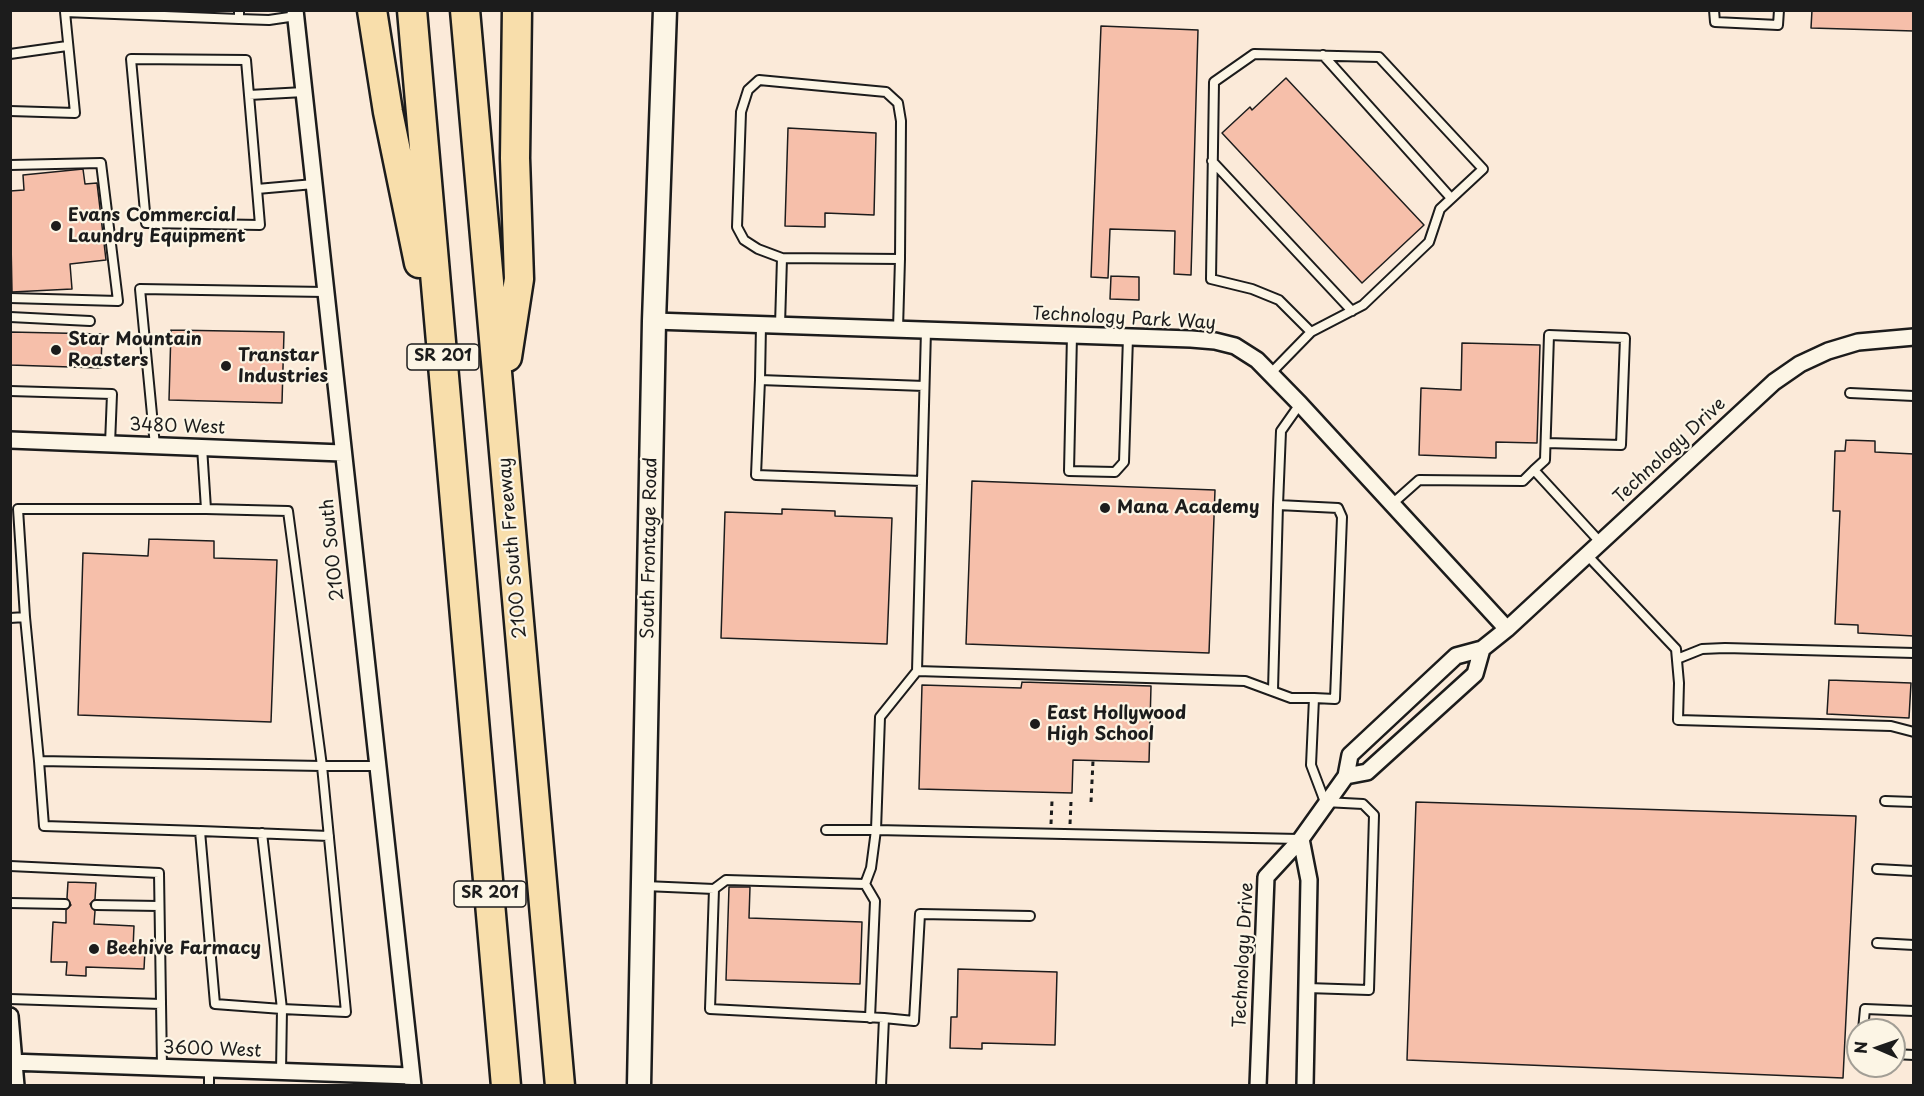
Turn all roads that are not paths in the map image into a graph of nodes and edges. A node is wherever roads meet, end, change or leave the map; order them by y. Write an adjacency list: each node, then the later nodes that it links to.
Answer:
1 (372, 10): 68 (highway)
2 (412, 10): 68 (highway, SR 201)
3 (465, 10): 44 (highway, 2100 South Freeway / SR 201)
4 (517, 10): 44 (highway)
5 (665, 10): 29 (street, South Frontage Road)
6 (1714, 10): 7 (lane)
7 (1779, 10)
8 (64, 11): 10 (lane); 11 (lane)
9 (295, 13): 10 (lane); 14 (street, 2100 South)
10 (239, 15)
11 (67, 46): 12 (lane); 16 (lane)
12 (10, 54)
13 (1323, 56): 17 (lane); 21 (lane); 21 (lane)
14 (304, 92): 15 (lane); 19 (street, 2100 South)
15 (249, 96): 20 (lane); 20 (lane)
16 (10, 111)
17 (1212, 161): 26 (lane); 34 (lane)
18 (10, 165): 25 (lane)
19 (314, 184): 20 (lane); 24 (street, 2100 South)
20 (257, 189)
21 (1451, 198): 26 (lane)
22 (782, 258): 23 (lane); 23 (lane); 31 (lane)
23 (900, 259): 32 (lane)
24 (325, 292): 49 (lane); 51 (street, 2100 South)
25 (10, 298)
26 (1352, 311): 34 (lane)
27 (10, 317): 28 (lane)
28 (90, 321)
29 (654, 321): 30 (street, Technology Park Way); 87 (street, South Frontage Road)
30 (761, 325): 31 (street, Technology Park Way); 39 (lane)
31 (780, 326): 32 (street, Technology Park Way)
32 (898, 329): 33 (street, Technology Park Way)
33 (926, 330): 35 (street, Technology Park Way); 40 (lane)
34 (1311, 332): 38 (lane)
35 (1072, 335): 36 (street, Technology Park Way); 36 (lane)
36 (1128, 337): 38 (street, Technology Park Way)
37 (1914, 338): 57 (street, Technology Drive)
38 (1270, 374): 45 (street, Technology Park Way)
39 (760, 380): 40 (lane); 53 (lane)
40 (924, 386): 53 (lane)
41 (10, 391): 48 (lane)
42 (1850, 393): 43 (lane)
43 (1914, 396)
44 (500, 400): 114 (highway, 2100 South Freeway / SR 201)
45 (1300, 404): 54 (street, Technology Park Way); 55 (lane)
46 (10, 440): 48 (street, 3480 West)
47 (1546, 443): 47 (lane); 52 (lane)
48 (110, 444): 49 (street, 3480 West)
49 (154, 446): 50 (street, 3480 West)
50 (202, 447): 51 (street, 3480 West); 56 (lane)
51 (342, 453): 72 (street, 2100 South)
52 (1534, 470): 54 (lane); 57 (lane)
53 (922, 481): 65 (lane)
54 (1392, 504): 61 (street, Technology Park Way)
55 (1278, 505): 66 (lane); 67 (lane)
56 (206, 509): 59 (lane); 71 (lane)
57 (1600, 542): 58 (street, Technology Drive)
58 (1587, 555): 61 (street, Technology Drive); 64 (lane)
59 (25, 617): 60 (lane); 70 (lane)
60 (10, 618)
61 (1507, 629): 62 (street, Technology Drive)
62 (1482, 649): 73 (street); 73 (street, Technology Drive)
63 (1914, 653): 64 (lane)
64 (1677, 659): 69 (lane)
65 (917, 671): 66 (lane); 78 (lane)
66 (1273, 690): 67 (lane)
67 (1314, 698): 75 (lane)
68 (474, 703): 113 (highway, SR 201)
69 (1914, 732)
70 (39, 761): 71 (lane); 79 (lane)
71 (322, 766): 72 (lane); 81 (lane)
72 (377, 766): 110 (street, 2100 South)
73 (1346, 776): 75 (street, Technology Drive)
74 (1885, 801): 76 (lane)
75 (1325, 802): 82 (street, Technology Drive); 96 (lane)
76 (1914, 802)
77 (826, 830): 78 (lane)
78 (876, 830): 82 (lane); 86 (lane)
79 (200, 831): 80 (lane); 99 (lane)
80 (262, 833): 81 (lane); 99 (lane)
81 (329, 836): 99 (lane)
82 (1300, 839): 96 (street); 117 (street, Technology Drive)
83 (10, 866): 92 (lane)
84 (1877, 869): 85 (lane)
85 (1914, 871)
86 (865, 884): 88 (lane); 102 (lane)
87 (643, 886): 88 (lane); 115 (street, South Frontage Road)
88 (714, 889): 102 (lane)
89 (10, 903): 90 (lane)
90 (65, 904)
91 (96, 905): 92 (lane)
92 (159, 906): 98 (lane)
93 (1030, 916): 103 (lane)
94 (1877, 943): 95 (lane)
95 (1914, 945)
96 (1307, 988): 118 (street)
97 (10, 999): 98 (lane)
98 (161, 1004): 106 (lane)
99 (282, 1010): 108 (lane)
100 (1914, 1011): 104 (lane)
101 (10, 1016): 105 (street)
102 (870, 1018): 103 (lane)
103 (884, 1018): 116 (lane)
104 (1864, 1018)
105 (13, 1062): 106 (street, 3600 West); 111 (street)
106 (162, 1067): 107 (street, 3600 West)
107 (209, 1069): 108 (street, 3600 West); 112 (lane)
108 (281, 1072): 109 (street, 3600 West)
109 (357, 1080): 110 (street, 3600 West)
110 (412, 1081)
111 (16, 1086)
112 (209, 1086)
113 (506, 1086)
114 (560, 1086)
115 (639, 1086)
116 (881, 1086)
117 (1258, 1086)
118 (1305, 1086)

